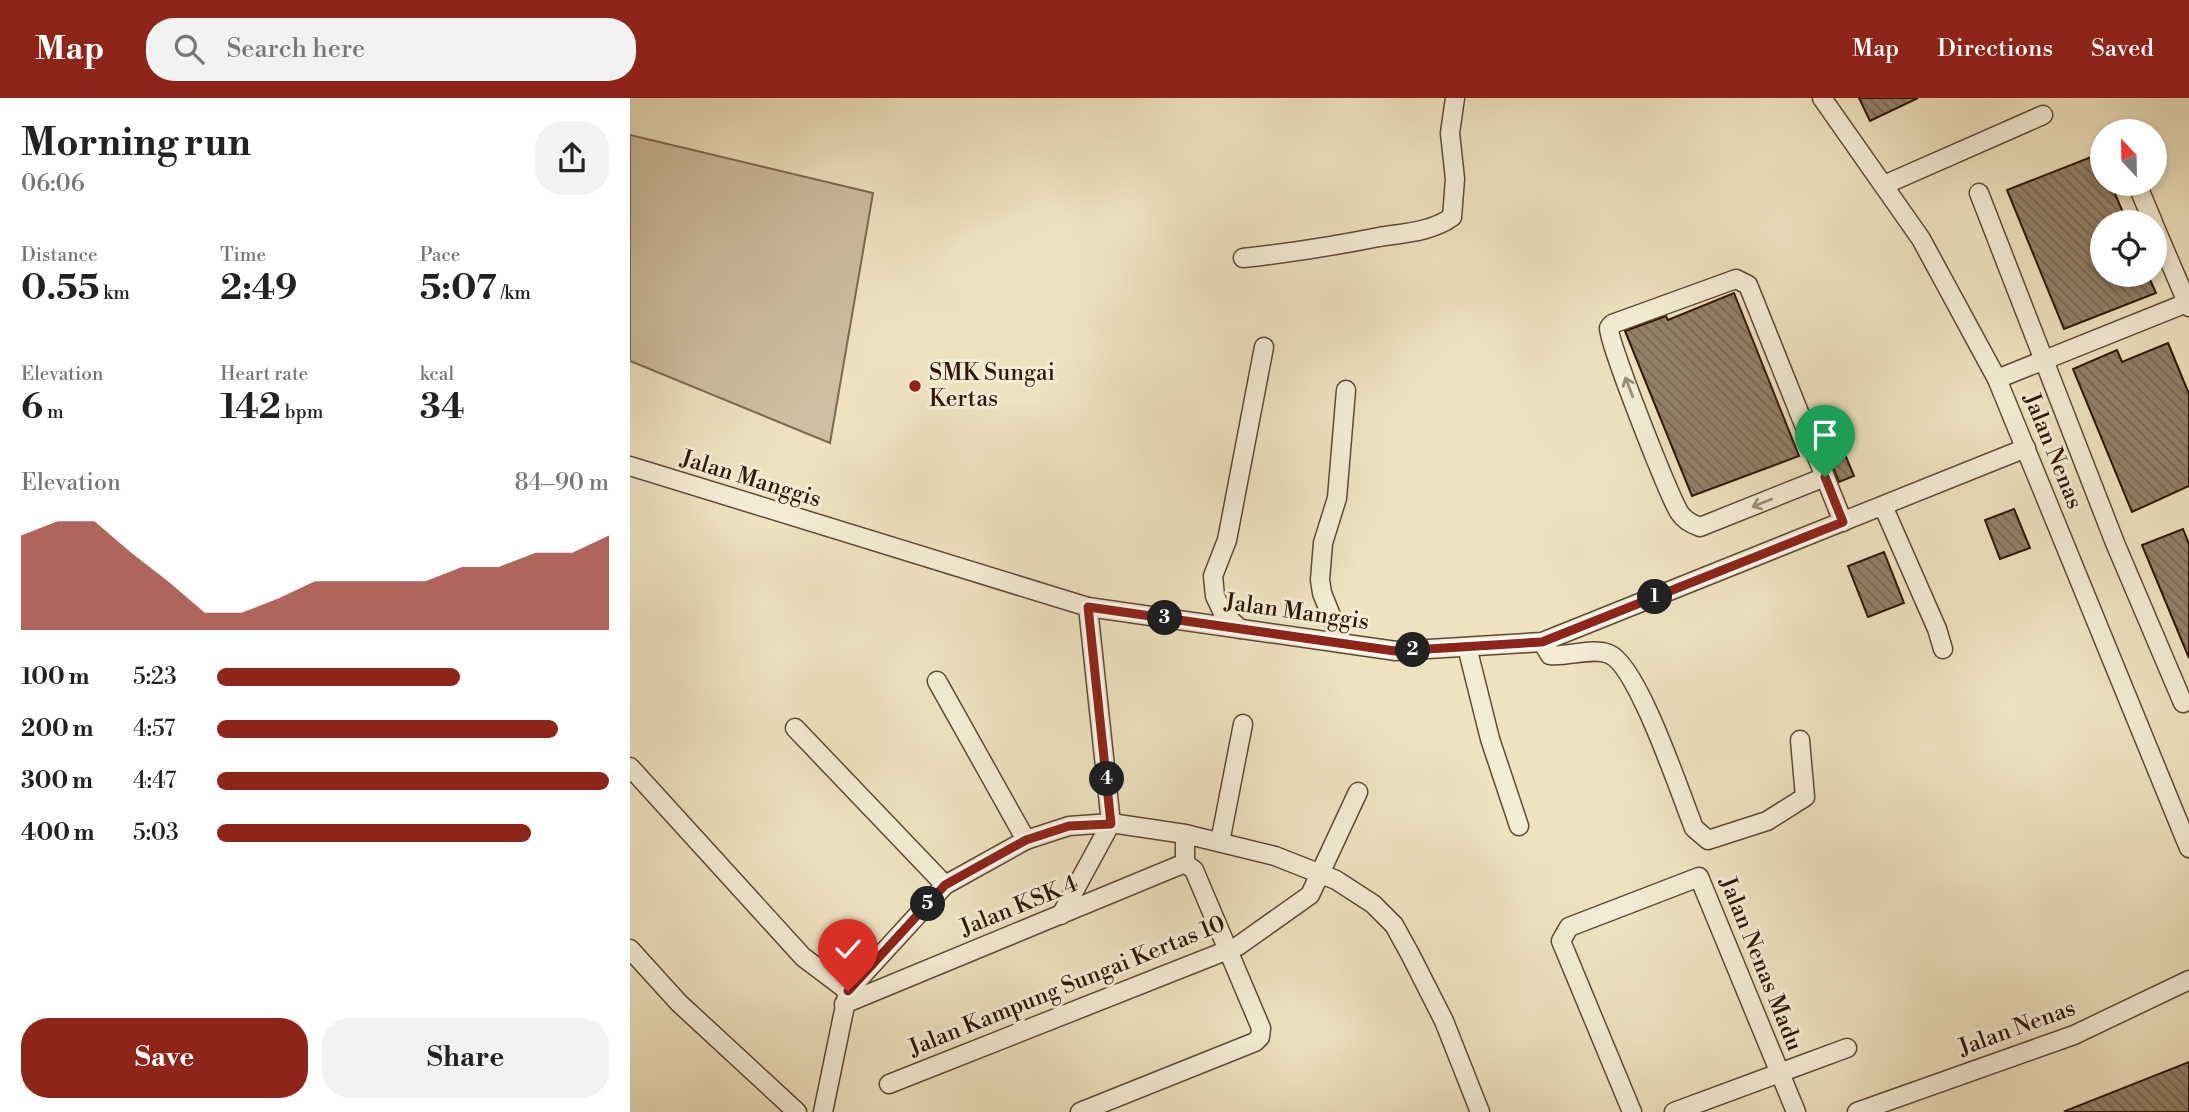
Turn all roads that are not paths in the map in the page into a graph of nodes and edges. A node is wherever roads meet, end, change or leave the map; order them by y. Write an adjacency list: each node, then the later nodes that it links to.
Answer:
1 (1455, 98): 7 (street)
2 (1822, 98): 4 (street, Jalan Nenas)
3 (2043, 115): 4 (street)
4 (1884, 185): 11 (street, Jalan Nenas)
5 (1979, 193): 10 (street)
6 (2167, 255): 8 (street)
7 (1243, 258)
8 (2188, 304): 10 (street)
9 (1264, 347): 19 (street)
10 (2043, 359): 11 (street); 25 (street)
11 (1997, 379): 13 (street, Jalan Nenas)
12 (1346, 390): 21 (street)
13 (2026, 448): 16 (street, Jalan Manggis); 36 (street, Jalan Nenas)
14 (630, 466): 18 (street, Jalan Manggis)
15 (1825, 477): 15 (street, one-way to 15); 17 (street)
16 (1883, 506): 17 (street, Jalan Manggis); 23 (street)
17 (1843, 522): 20 (street, Jalan Manggis)
18 (1088, 607): 19 (street, Jalan Manggis); 31 (street)
19 (1240, 629): 21 (street, Jalan Manggis)
20 (1542, 642): 22 (street, Jalan Manggis); 28 (street)
21 (1342, 643): 22 (street, Jalan Manggis)
22 (1467, 647): 32 (street)
23 (1943, 649)
24 (937, 681): 34 (street)
25 (2183, 704)
26 (1243, 724): 35 (street)
27 (796, 728): 39 (street)
28 (1800, 740)
29 (630, 767): 44 (street)
30 (1358, 792): 38 (street, Jalan Kampung Sungai Kertas 10)
31 (1111, 824): 33 (street); 34 (street); 40 (street)
32 (1519, 826)
33 (1185, 834): 35 (street); 37 (street)
34 (1026, 840): 39 (street)
35 (1220, 842): 38 (street)
36 (2189, 848)
37 (1185, 863): 40 (street, Jalan KSK 4); 42 (street)
38 (1322, 874): 42 (street, Jalan Kampung Sungai Kertas 10); 52 (street)
39 (945, 885): 44 (street)
40 (1061, 915): 44 (street, Jalan KSK 4)
41 (630, 949): 49 (street)
42 (1227, 950): 47 (street, Jalan Kampung Sungai Kertas 10); 51 (street)
43 (2189, 980): 48 (street, Jalan Nenas)
44 (846, 997): 50 (street)
45 (1847, 1048): 46 (street)
46 (1780, 1073): 53 (street, Jalan Nenas Madu); 54 (street); 55 (street, Jalan Nenas Madu)
47 (889, 1084)
48 (1888, 1107): 56 (street, Jalan Nenas)
49 (797, 1112)
50 (823, 1112)
51 (1080, 1112)
52 (1480, 1112)
53 (1632, 1112)
54 (1674, 1112)
55 (1796, 1112)
56 (1857, 1112)

